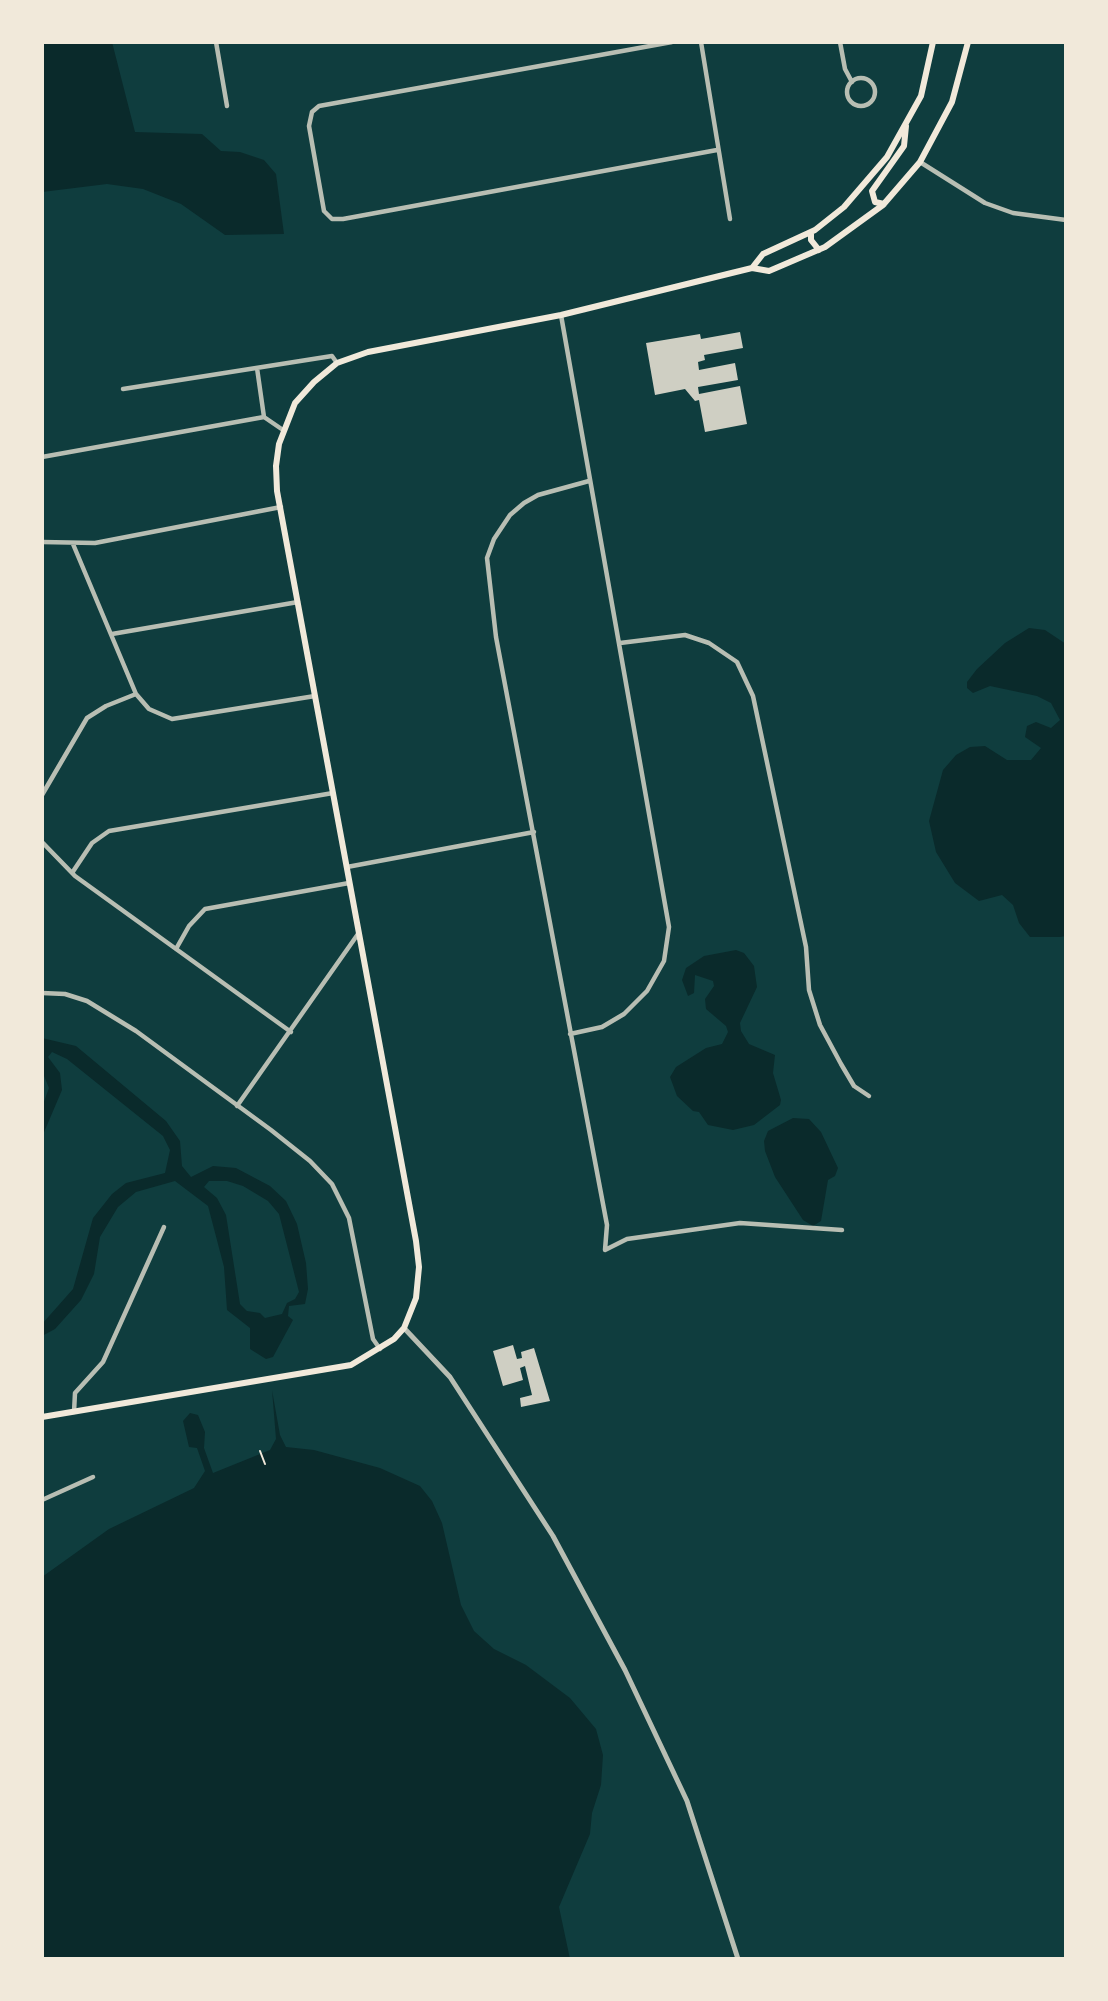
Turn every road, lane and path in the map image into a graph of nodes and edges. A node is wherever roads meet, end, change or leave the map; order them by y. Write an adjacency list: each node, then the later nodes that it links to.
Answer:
1 (216, 42): 8 (street)
2 (672, 42): 10 (street)
3 (701, 42): 10 (street)
4 (840, 42): 7 (street)
5 (933, 42): 9 (main road)
6 (968, 42): 11 (main road)
7 (852, 82): 7 (street)
8 (227, 106)
9 (906, 124): 12 (main road); 15 (main road)
10 (717, 150): 13 (street)
11 (920, 162): 12 (main road); 14 (street)
12 (885, 204): 16 (main road)
13 (730, 219)
14 (1066, 220)
15 (811, 232): 16 (main road); 17 (main road)
16 (819, 250): 17 (main road)
17 (752, 268): 18 (main road)
18 (561, 315): 19 (main road); 25 (street)
19 (337, 363): 20 (street); 23 (main road)
20 (257, 368): 21 (street); 22 (street)
21 (123, 389)
22 (264, 417): 23 (street); 24 (street)
23 (283, 430): 26 (main road)
24 (42, 457)
25 (589, 481): 31 (street); 36 (street)
26 (281, 507): 28 (street); 29 (main road)
27 (42, 542): 28 (street)
28 (73, 544): 30 (street)
29 (298, 602): 30 (street); 33 (main road)
30 (111, 634): 32 (street)
31 (620, 643): 45 (street); 46 (street)
32 (136, 694): 33 (street); 35 (street)
33 (315, 696): 34 (main road)
34 (333, 793): 38 (main road); 39 (street)
35 (42, 795)
36 (534, 832): 38 (street); 45 (street)
37 (42, 842): 39 (street)
38 (346, 867): 40 (main road)
39 (72, 873): 42 (street)
40 (349, 883): 41 (main road); 42 (street)
41 (358, 934): 44 (street); 50 (main road)
42 (176, 949): 44 (street)
43 (42, 993): 47 (street)
44 (291, 1032): 47 (street)
45 (570, 1034): 49 (street)
46 (869, 1096)
47 (237, 1107): 51 (street)
48 (164, 1227): 52 (street)
49 (842, 1230)
50 (404, 1328): 51 (main road); 58 (street)
51 (380, 1349): 52 (main road)
52 (74, 1412): 53 (main road)
53 (42, 1417)
54 (260, 1451): 55 (path)
55 (265, 1464)
56 (93, 1476): 57 (street)
57 (42, 1500)
58 (738, 1959)

